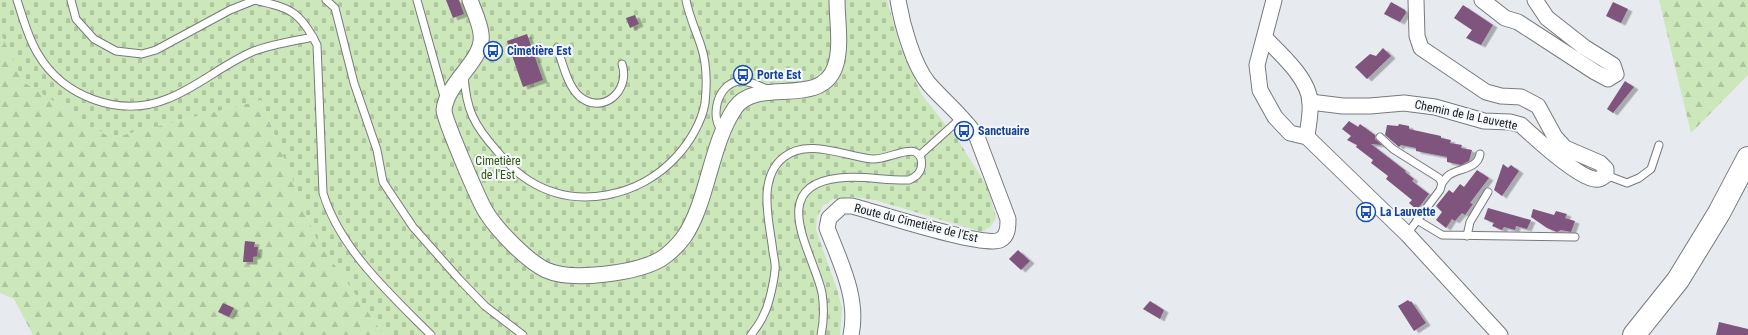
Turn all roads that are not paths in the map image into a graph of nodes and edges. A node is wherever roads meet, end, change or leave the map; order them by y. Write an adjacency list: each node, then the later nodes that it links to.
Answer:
1 (17, 0): 14 (lane)
2 (71, 0): 3 (lane)
3 (255, 0): 14 (lane)
4 (326, 0): 38 (lane)
5 (417, 0): 20 (lane)
6 (470, 0): 18 (street)
7 (686, 0): 18 (lane)
8 (837, 0): 19 (street)
9 (898, 0): 22 (street, Route du Cimetière de l'Est)
10 (1274, 0): 15 (street)
11 (1416, 0): 30 (street)
12 (1482, 0): 13 (street)
13 (1535, 0)
14 (313, 38): 37 (lane)
15 (1265, 38): 21 (street); 24 (street)
16 (558, 48): 17 (lane)
17 (622, 64)
18 (464, 71): 20 (street)
19 (772, 92): 23 (street); 23 (lane)
20 (446, 102): 23 (street)
21 (1310, 102): 24 (street); 30 (street, Chemin de la Lauvette)
22 (962, 117): 28 (lane); 41 (street, Route du Cimetière de l'Est)
23 (723, 132)
24 (1307, 137): 34 (street)
25 (1380, 137): 31 (lane)
26 (1660, 145): 30 (lane)
27 (1480, 154): 31 (lane)
28 (920, 155): 39 (lane); 40 (lane)
29 (1748, 158): 43 (main road)
30 (1606, 176)
31 (1442, 183): 33 (lane)
32 (1488, 192): 35 (lane)
33 (1418, 220): 34 (lane); 35 (lane)
34 (1407, 234): 42 (street)
35 (1467, 236): 36 (lane)
36 (1575, 237)
37 (431, 335)
38 (523, 335)
39 (751, 335)
40 (821, 335)
41 (851, 335)
42 (1500, 335)
43 (1634, 335)

